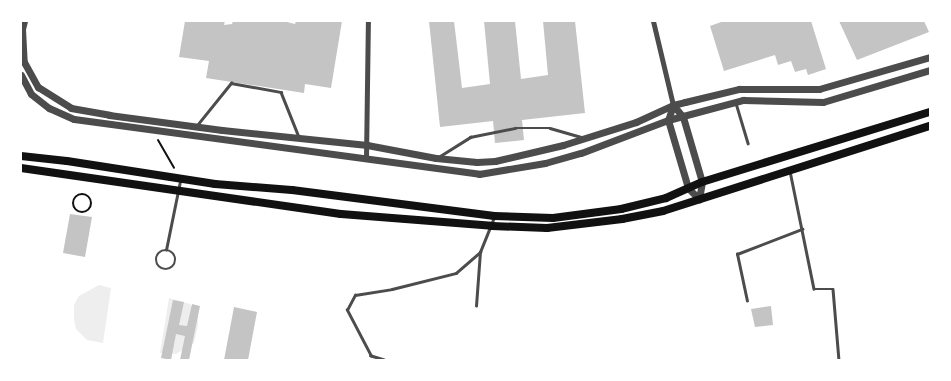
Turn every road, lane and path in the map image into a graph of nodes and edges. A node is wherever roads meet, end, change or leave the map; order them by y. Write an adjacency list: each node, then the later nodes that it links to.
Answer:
1 (24, 21): 13 (street)
2 (368, 21): 18 (street)
3 (653, 21): 8 (street)
4 (930, 56): 8 (street)
5 (930, 70): 7 (street)
6 (21, 74): 14 (street)
7 (736, 102): 10 (street); 17 (lane)
8 (673, 105): 10 (street); 11 (street); 16 (street)
9 (930, 112): 25 (main road)
10 (683, 117): 11 (street); 25 (street)
11 (668, 120): 20 (street); 26 (street)
12 (930, 126): 23 (main road)
13 (196, 127): 15 (street); 15 (lane)
14 (153, 131): 20 (street); 24 (path)
15 (299, 138): 18 (street)
16 (586, 138): 21 (street); 21 (lane)
17 (748, 143)
18 (368, 145): 20 (street); 21 (street)
19 (21, 156): 24 (main road)
20 (366, 158)
21 (436, 158)
22 (21, 168): 27 (main road)
23 (790, 170): 28 (main road); 32 (lane)
24 (180, 179): 27 (lane); 30 (main road)
25 (702, 182): 26 (main road); 28 (street)
26 (688, 188): 28 (street); 30 (main road)
27 (178, 192): 31 (main road); 33 (lane)
28 (699, 199): 31 (main road)
29 (85, 212): 29 (path)
30 (494, 216): 31 (lane)
31 (492, 226): 34 (lane)
32 (802, 229): 35 (lane); 38 (lane)
33 (166, 250): 33 (lane)
34 (480, 252): 36 (lane); 37 (lane)
35 (747, 301)
36 (476, 306)
37 (384, 360)
38 (839, 360)

